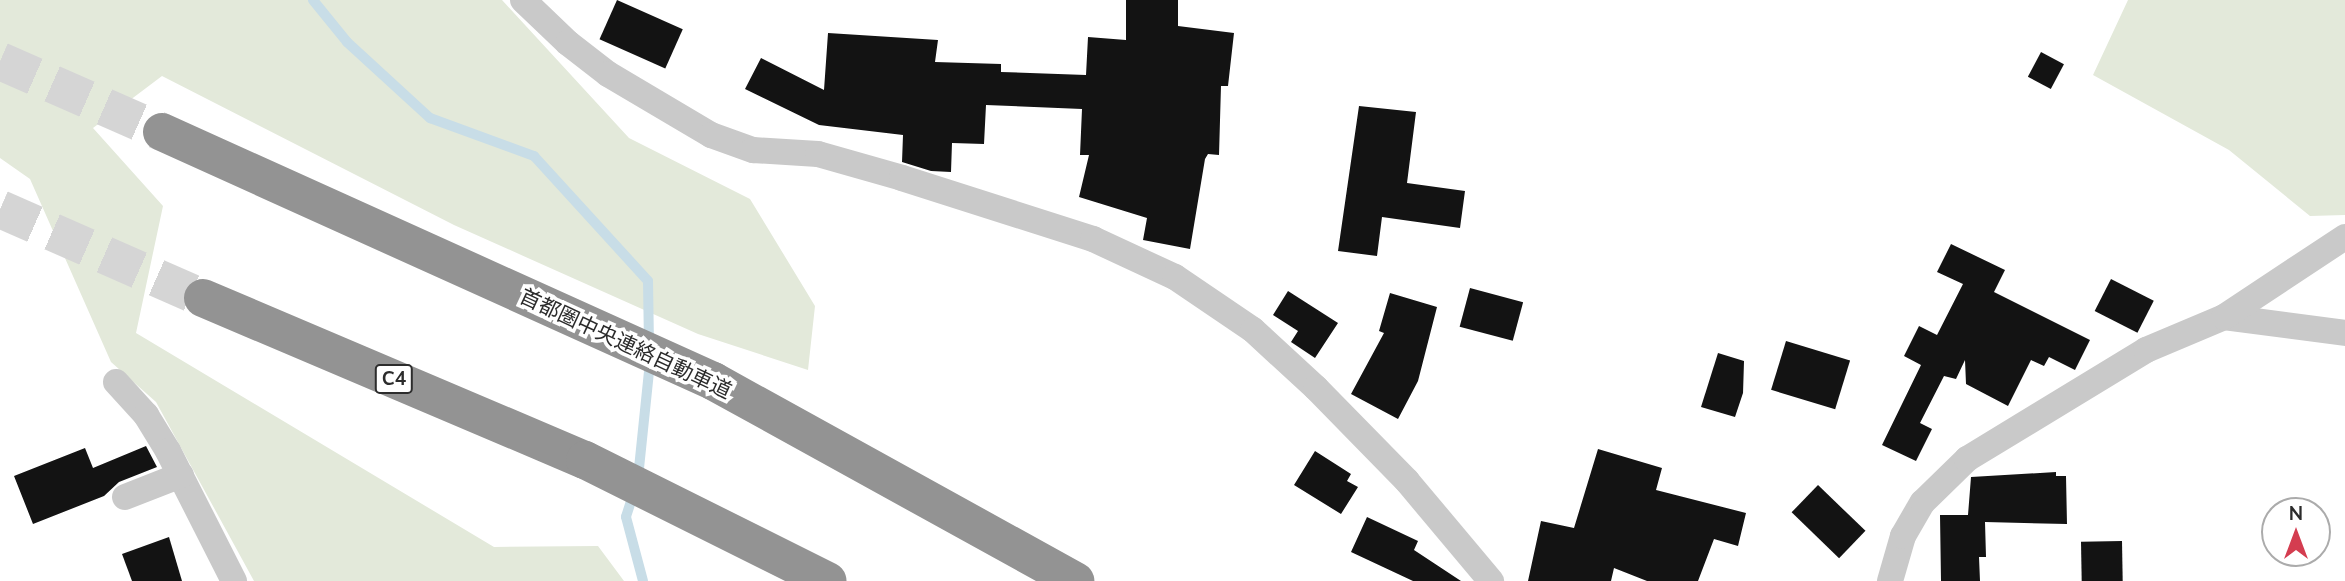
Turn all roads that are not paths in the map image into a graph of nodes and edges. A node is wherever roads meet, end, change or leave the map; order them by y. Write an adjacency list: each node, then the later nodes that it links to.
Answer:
1 (523, 0): 13 (street)
2 (162, 132): 12 (highway, 首都圏中央連絡自動車道)
3 (2345, 237): 5 (street)
4 (203, 298): 11 (highway, C4)
5 (2224, 317): 6 (street); 14 (street)
6 (2345, 333)
7 (116, 382): 8 (street)
8 (181, 475): 9 (street); 10 (street)
9 (125, 497)
10 (234, 581)
11 (828, 581)
12 (1076, 581)
13 (1491, 581)
14 (1890, 581)

